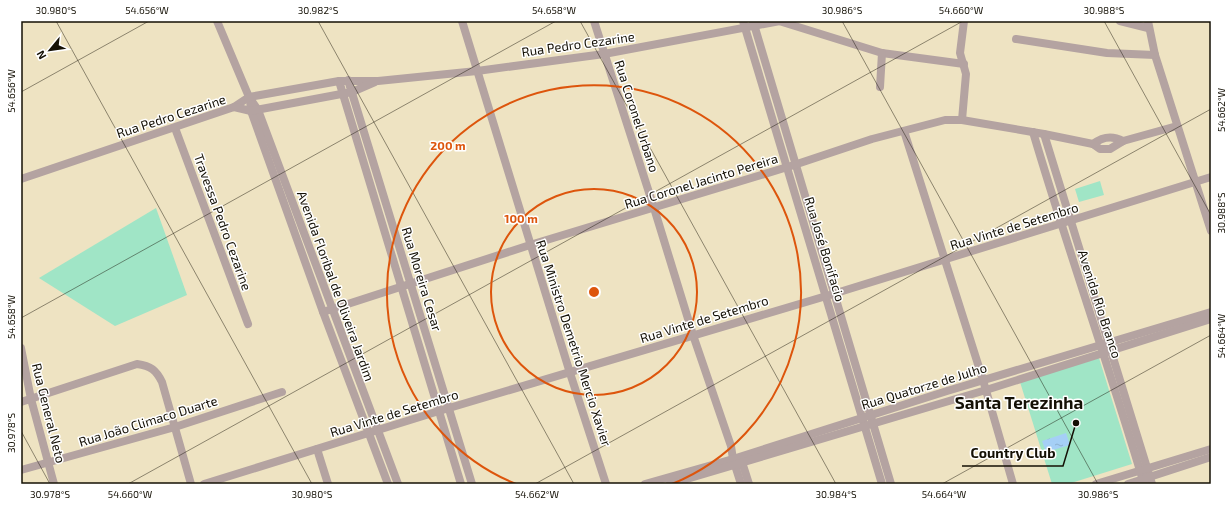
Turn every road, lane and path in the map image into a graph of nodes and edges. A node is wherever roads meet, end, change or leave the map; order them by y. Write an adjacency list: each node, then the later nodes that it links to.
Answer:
1 (217, 21): 22 (street, Avenida Floribal de Oliveira Jardim)
2 (594, 21): 12 (street, Rua Coronel Urbano)
3 (780, 21): 7 (street, Rua Pedro Cezarine); 11 (street)
4 (964, 21): 14 (street)
5 (1120, 21): 8 (street)
6 (462, 23): 15 (street, Rua Ministro Demetrio Mercio Xavier)
7 (754, 24): 9 (street, Rua Pedro Cezarine); 32 (street, Rua José Bonifacio)
8 (1148, 24): 13 (street)
9 (744, 25): 12 (street, Rua Pedro Cezarine); 32 (street, Rua José Bonifacio)
10 (1016, 39): 13 (street)
11 (882, 53): 14 (street); 19 (street)
12 (604, 54): 15 (street, Rua Pedro Cezarine); 36 (street, Rua Coronel Urbano)
13 (1155, 55): 27 (street)
14 (964, 64): 26 (street)
15 (477, 71): 18 (street, Rua Pedro Cezarine); 40 (street, Rua Ministro Demetrio Mercio Xavier)
16 (348, 80): 17 (street, Rua Pedro Cezarine); 18 (street, Rua Pedro Cezarine); 21 (street, Rua Moreira Cesar)
17 (339, 81): 20 (street, Rua Pedro Cezarine); 21 (street, Rua Moreira Cesar)
18 (378, 81): 21 (street, Rua Pedro Cezarine)
19 (880, 87)
20 (298, 88): 22 (street, Rua Pedro Cezarine); 23 (street)
21 (347, 93): 23 (street, Rua Pedro Cezarine); 42 (street, Rua Moreira Cesar); 43 (street, Rua Moreira Cesar)
22 (249, 97): 24 (street); 25 (street, Avenida Floribal de Oliveira Jardim)
23 (301, 102): 25 (street, Rua Pedro Cezarine)
24 (234, 107): 25 (street, Rua Pedro Cezarine); 28 (street, Rua Pedro Cezarine)
25 (254, 111): 45 (street, Avenida Floribal de Oliveira Jardim); 46 (street, Avenida Floribal de Oliveira Jardim)
26 (962, 120): 29 (street, Rua Coronel Jacinto Pereira); 30 (street, Rua Coronel Jacinto Pereira)
27 (1177, 126): 31 (street, Rua Coronel Jacinto Pereira); 35 (street)
28 (175, 128): 34 (street, Rua Pedro Cezarine); 49 (street, Travessa Pedro Cezarine)
29 (904, 131): 32 (street, Rua Coronel Jacinto Pereira); 41 (street)
30 (1033, 132): 31 (street, Rua Coronel Jacinto Pereira); 38 (street, Avenida Rio Branco)
31 (1044, 134): 37 (street, Avenida Rio Branco)
32 (791, 166): 36 (street, Rua Coronel Jacinto Pereira); 44 (street, Rua José Bonifacio)
33 (1211, 177): 35 (street, Rua Vinte de Setembro)
34 (21, 179)
35 (1196, 182): 37 (street, Rua Vinte de Setembro); 39 (street)
36 (654, 208): 40 (street, Rua Coronel Jacinto Pereira); 50 (street, Rua Coronel Urbano)
37 (1071, 221): 38 (street, Rua Vinte de Setembro); 52 (street, Avenida Rio Branco)
38 (1060, 223): 41 (street, Rua Vinte de Setembro); 52 (street, Avenida Rio Branco)
39 (1211, 231)
40 (530, 245): 42 (street, Rua Coronel Jacinto Pereira); 56 (street, Rua Ministro Demetrio Mercio Xavier)
41 (945, 260): 44 (street, Rua Vinte de Setembro); 58 (street)
42 (411, 282): 43 (street, Rua Coronel Jacinto Pereira); 66 (street, Rua Moreira Cesar)
43 (402, 285): 45 (street, Rua Coronel Jacinto Pereira); 67 (street, Rua Moreira Cesar)
44 (830, 295): 50 (street, Rua Vinte de Setembro); 69 (street, Rua José Bonifacio)
45 (332, 308): 46 (street, Rua Coronel Jacinto Pereira); 53 (street, Avenida Floribal de Oliveira Jardim)
46 (323, 312): 53 (street, Avenida Floribal de Oliveira Jardim)
47 (1211, 312): 52 (street, Rua Quatorze de Julho)
48 (1211, 319): 52 (street, Rua Quatorze de Julho)
49 (248, 324)
50 (692, 335): 56 (street, Rua Vinte de Setembro); 76 (street, Rua Coronel Urbano)
51 (21, 348): 62 (street, Rua General Neto)
52 (1107, 348): 54 (street, Rua Quatorze de Julho); 78 (street, Avenida Rio Branco)
53 (345, 360): 71 (street, Avenida Floribal de Oliveira Jardim); 72 (street, Avenida Floribal de Oliveira Jardim)
54 (1060, 362): 55 (street, Rua Quatorze de Julho); 57 (street, Rua Quatorze de Julho)
55 (1030, 366): 57 (street); 58 (street, Rua Quatorze de Julho)
56 (570, 373): 66 (street, Rua Vinte de Setembro); 90 (street, Rua Ministro Demetrio Mercio Xavier)
57 (1031, 375): 59 (street, Rua Quatorze de Julho)
58 (983, 380): 59 (street); 60 (street, Rua Quatorze de Julho)
59 (986, 390): 63 (street, Rua Quatorze de Julho); 96 (street)
60 (947, 391): 63 (street); 65 (street, Rua Quatorze de Julho)
61 (282, 392): 70 (street, Rua João Climaco Duarte)
62 (31, 399): 64 (street); 70 (street); 77 (street, Rua General Neto)
63 (949, 400): 68 (street, Rua Quatorze de Julho)
64 (21, 402)
65 (905, 404): 68 (street); 69 (street, Rua Quatorze de Julho)
66 (448, 408): 67 (street, Rua Vinte de Setembro); 89 (street, Rua Moreira Cesar)
67 (439, 411): 71 (street, Rua Vinte de Setembro); 88 (street, Rua Moreira Cesar)
68 (907, 413): 69 (street, Rua Quatorze de Julho)
69 (867, 420): 76 (street, Rua Quatorze de Julho); 94 (street, Rua José Bonifacio); 95 (street, Rua José Bonifacio)
70 (175, 427): 77 (street, Rua João Climaco Duarte); 83 (street)
71 (377, 431): 72 (street, Rua Vinte de Setembro); 87 (street, Avenida Floribal de Oliveira Jardim)
72 (368, 434): 74 (street, Rua Vinte de Setembro); 86 (street, Avenida Floribal de Oliveira Jardim)
73 (1211, 448): 78 (street)
74 (317, 449): 84 (street, Rua Vinte de Setembro); 85 (street)
75 (1211, 458): 81 (street)
76 (738, 461): 80 (street, Rua Quatorze de Julho); 92 (street, Rua Coronel Urbano); 93 (street, Rua Coronel Urbano)
77 (48, 463): 79 (street, Rua João Climaco Duarte); 82 (street, Rua General Neto)
78 (1143, 469): 81 (street, Avenida Rio Branco); 97 (street)
79 (21, 470)
80 (673, 481): 91 (street, Rua Quatorze de Julho)
81 (1147, 481): 98 (street)
82 (54, 484)
83 (191, 484)
84 (204, 484)
85 (328, 484)
86 (388, 484)
87 (398, 484)
88 (462, 484)
89 (472, 484)
90 (606, 484)
91 (645, 484)
92 (740, 484)
93 (749, 484)
94 (882, 484)
95 (891, 484)
96 (1012, 484)
97 (1096, 484)
98 (1128, 484)

